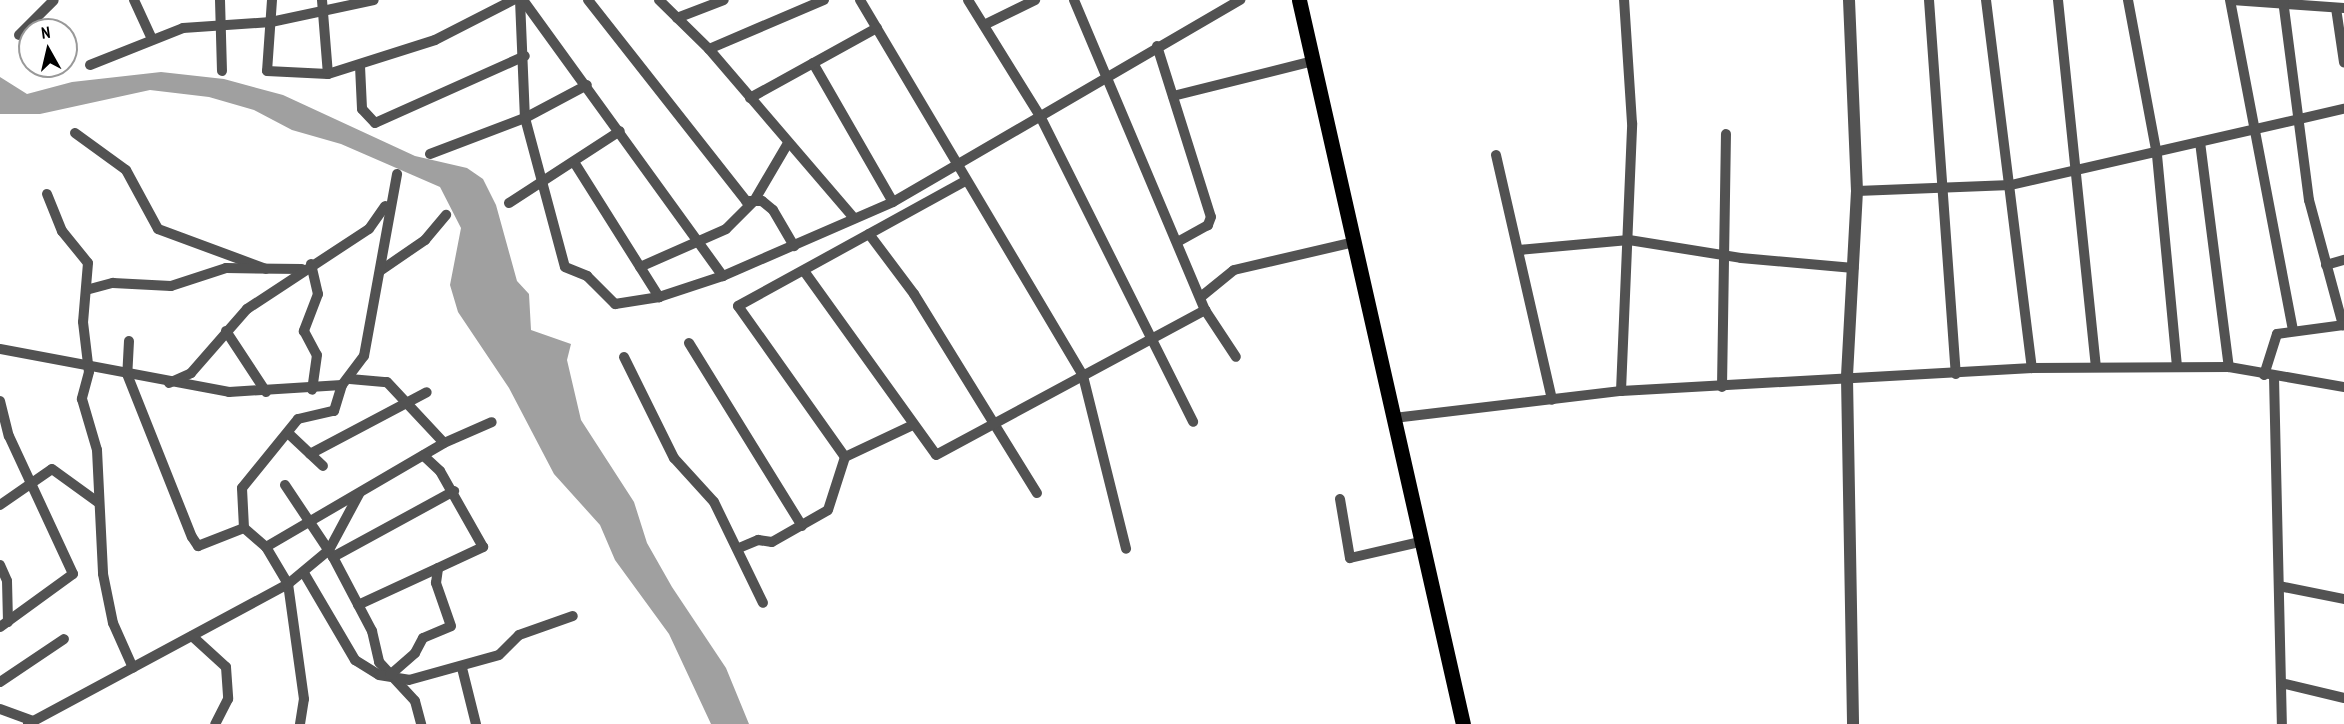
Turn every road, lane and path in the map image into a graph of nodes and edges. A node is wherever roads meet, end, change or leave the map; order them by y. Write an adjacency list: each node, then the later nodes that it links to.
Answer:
1 (54, 0): 29 (street)
2 (134, 0): 35 (street)
3 (220, 0): 33 (street)
4 (272, 0): 31 (street)
5 (322, 0): 28 (street)
6 (374, 0): 28 (street)
7 (513, 0): 43 (street)
8 (521, 0): 38 (street); 47 (street)
9 (588, 0): 74 (street)
10 (659, 0): 30 (street)
11 (723, 0): 30 (street)
12 (824, 0): 37 (street)
13 (861, 0): 34 (street)
14 (968, 0): 32 (street)
15 (1035, 0): 32 (street)
16 (1074, 0): 46 (street)
17 (1240, 0): 36 (street)
18 (1299, 0): 39 (main road)
19 (1624, 0): 81 (street)
20 (1849, 0): 70 (street)
21 (1929, 0): 71 (street)
22 (1986, 0): 69 (street)
23 (2058, 0): 65 (street)
24 (2128, 0): 62 (street)
25 (2231, 0): 26 (street); 54 (street)
26 (2283, 4): 27 (street); 52 (street)
27 (2340, 8): 40 (street)
28 (321, 13): 31 (street); 45 (street)
29 (36, 18)
30 (677, 18): 37 (street)
31 (271, 22): 33 (street); 45 (street)
32 (984, 25): 51 (street)
33 (220, 26): 35 (street); 44 (street)
34 (877, 28): 41 (street); 64 (street)
35 (152, 39): 42 (street)
36 (1156, 46): 46 (street); 48 (street)
37 (709, 49): 49 (street)
38 (525, 56): 43 (street); 53 (street)
39 (1313, 61): 48 (street); 83 (main road)
40 (2344, 62)
41 (813, 63): 49 (street); 75 (street)
42 (90, 65)
43 (360, 66): 45 (street)
44 (222, 71)
45 (328, 74)
46 (1107, 74): 51 (street); 82 (street)
47 (587, 85): 53 (street); 55 (street)
48 (1173, 96): 82 (street)
49 (750, 98): 59 (street)
50 (2344, 109): 52 (street)
51 (1040, 116): 64 (street); 103 (street)
52 (2298, 116): 54 (street); 88 (street)
53 (525, 118): 60 (street); 67 (street)
54 (2254, 127): 58 (street); 102 (street)
55 (620, 131): 63 (street); 80 (street)
56 (75, 133): 92 (street)
57 (1726, 134): 86 (street)
58 (2200, 142): 62 (street); 112 (street)
59 (788, 143): 74 (street); 78 (street)
60 (430, 154)
61 (1496, 155): 85 (street)
62 (2157, 155): 65 (street); 109 (street)
63 (574, 162): 67 (street); 90 (street)
64 (955, 169): 68 (street); 75 (street)
65 (2077, 172): 69 (street); 111 (street)
66 (396, 174): 73 (street)
67 (544, 182): 76 (street); 98 (street)
68 (964, 182): 79 (street); 116 (street)
69 (2011, 184): 71 (street); 113 (street)
70 (1857, 191): 71 (street); 91 (street)
71 (1946, 191): 115 (street)
72 (47, 194): 96 (street)
73 (390, 198): 89 (street); 94 (street)
74 (754, 201): 80 (street); 84 (street)
75 (893, 202): 78 (street)
76 (509, 203)
77 (446, 215): 94 (street)
78 (854, 218): 84 (street)
79 (869, 234): 93 (street); 133 (street)
80 (698, 240): 90 (street); 95 (street)
81 (1629, 240): 85 (street); 86 (street); 126 (street)
82 (1179, 241): 97 (street)
83 (1354, 242): 97 (street); 130 (main road)
84 (794, 246): 95 (street)
85 (1519, 250): 127 (street)
86 (1723, 251): 91 (street); 121 (street)
87 (2344, 260): 88 (street)
88 (2326, 265): 100 (street)
89 (307, 266): 92 (street); 101 (street); 123 (street)
90 (640, 267): 98 (street)
91 (1854, 268): 118 (street)
92 (266, 269): 96 (street)
93 (804, 270): 134 (street); 139 (street)
94 (380, 271): 119 (street)
95 (723, 276): 98 (street)
96 (86, 290): 110 (street)
97 (1202, 296): 99 (street)
98 (659, 297)
99 (1205, 310): 103 (street); 108 (street)
100 (2344, 325): 102 (street)
101 (226, 331): 120 (street); 124 (street)
102 (2293, 331): 117 (street)
103 (1152, 339): 116 (street); 132 (street)
104 (129, 341): 114 (street)
105 (689, 343): 150 (street)
106 (0, 349): 110 (street)
107 (624, 357): 154 (street)
108 (1236, 357)
109 (2177, 365): 111 (street); 112 (street)
110 (88, 366): 114 (street); 147 (street)
111 (2096, 366): 113 (street)
112 (2229, 367): 117 (street)
113 (2032, 368): 115 (street)
114 (127, 374): 120 (street); 151 (street)
115 (1956, 374): 118 (street)
116 (1083, 376): 133 (street); 155 (street)
117 (2269, 376): 122 (street); 161 (street)
118 (1847, 378): 121 (street); 183 (street)
119 (346, 382): 123 (street); 129 (street); 135 (street)
120 (169, 383): 124 (street)
121 (1722, 387): 126 (street)
122 (2344, 387)
123 (312, 390): 124 (street)
124 (266, 392)
125 (427, 392): 129 (street)
126 (1621, 392): 127 (street)
127 (1552, 399): 130 (street)
128 (0, 401): 141 (street)
129 (406, 404): 136 (street); 137 (street)
130 (1394, 418): 152 (main road)
131 (492, 422): 136 (street)
132 (1193, 422)
133 (997, 424): 134 (street); 144 (street)
134 (913, 425): 139 (street)
135 (288, 433): 137 (street); 151 (street)
136 (444, 443): 138 (street)
137 (310, 454): 140 (street)
138 (423, 455): 143 (street); 145 (street)
139 (845, 457): 150 (street)
140 (323, 466)
141 (30, 482): 147 (street); 148 (street); 166 (street)
142 (285, 485): 149 (street)
143 (454, 491): 156 (street); 158 (street)
144 (1037, 493)
145 (359, 494): 149 (street); 156 (street)
146 (1340, 499): 152 (street)
147 (99, 503): 169 (street)
148 (0, 505)
149 (308, 524): 153 (street); 156 (street)
150 (802, 526): 154 (street)
151 (244, 528): 153 (street)
152 (1420, 542): 182 (main road)
153 (266, 548): 160 (street)
154 (739, 548): 163 (street)
155 (1126, 549)
156 (331, 554): 159 (street); 164 (street)
157 (0, 565): 166 (street)
158 (438, 568): 164 (street); 171 (street)
159 (304, 573): 160 (street); 171 (street)
160 (288, 584): 167 (street); 179 (street)
161 (2279, 586): 162 (street); 173 (street)
162 (2344, 599)
163 (764, 603)
164 (358, 605): 171 (street)
165 (573, 616): 170 (street)
166 (4, 625)
167 (192, 636): 169 (street); 178 (street)
168 (64, 639): 172 (street)
169 (133, 668): 177 (street)
170 (462, 668): 171 (street); 181 (street)
171 (391, 676): 180 (street)
172 (0, 682)
173 (2281, 683): 174 (street); 184 (street)
174 (2344, 698)
175 (0, 704): 176 (street)
176 (5, 711): 177 (street)
177 (31, 723)
178 (214, 724)
179 (300, 724)
180 (421, 724)
181 (476, 724)
182 (1463, 724)
183 (1853, 724)
184 (2282, 724)

